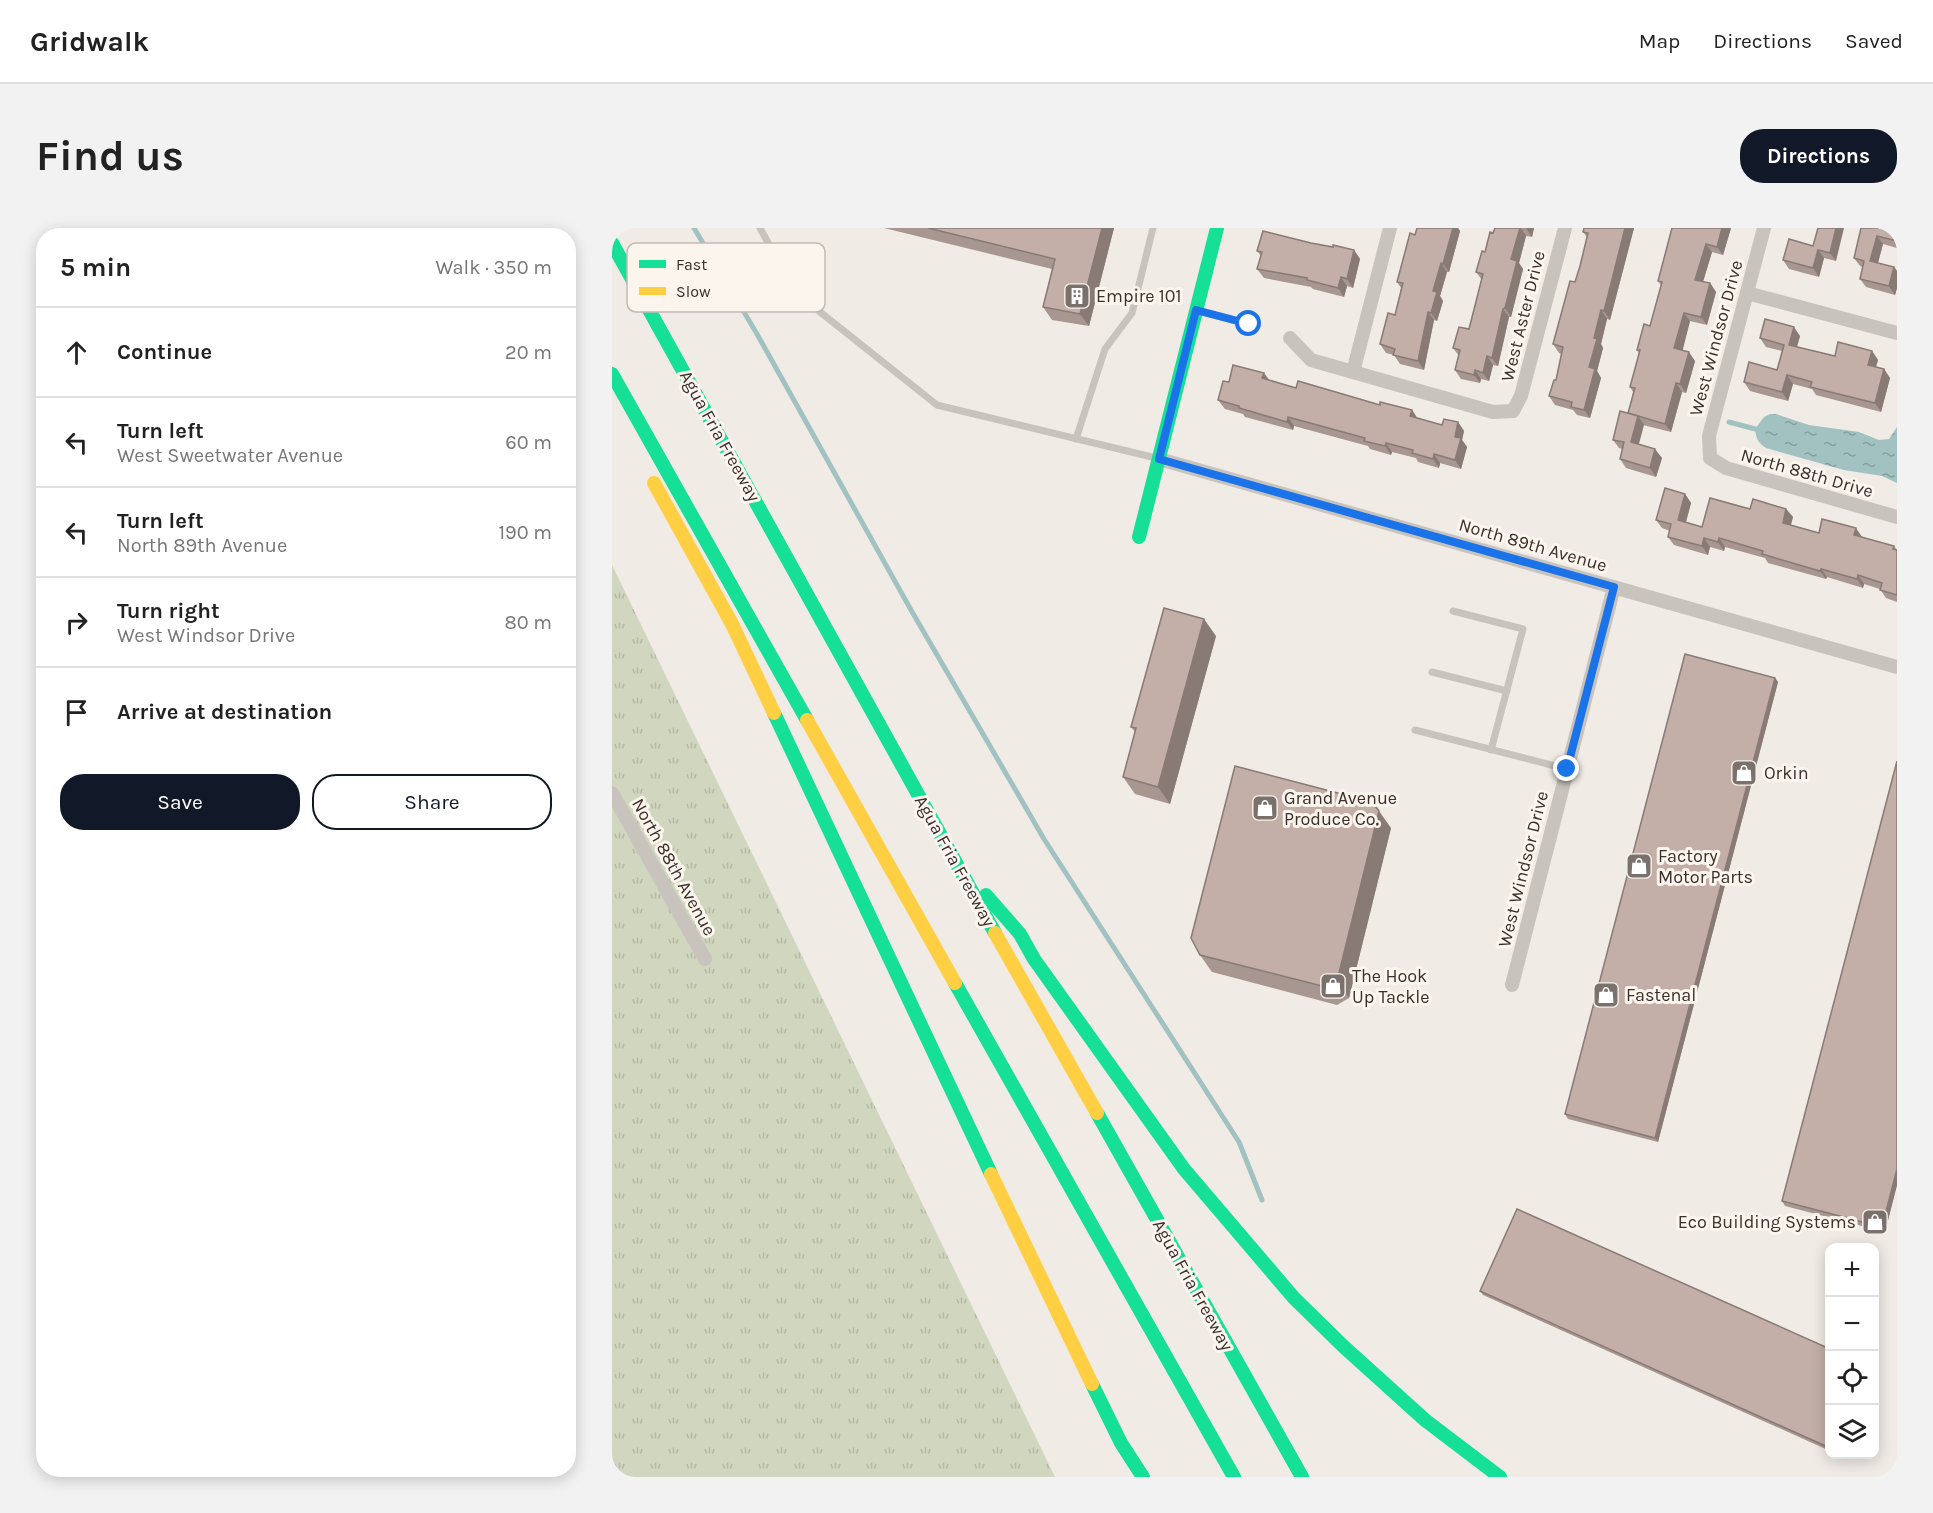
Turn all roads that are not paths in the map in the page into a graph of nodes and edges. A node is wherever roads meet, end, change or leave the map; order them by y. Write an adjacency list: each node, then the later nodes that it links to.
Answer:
1 (759, 228): 8 (lane)
2 (1154, 228): 19 (lane)
3 (1217, 228): 11 (main road)
4 (1390, 228): 17 (street)
5 (1565, 228): 17 (street, West Aster Drive)
6 (1764, 228): 10 (street, West Windsor Drive)
7 (612, 243): 9 (main road, Agua Fria Freeway)
8 (767, 243)
9 (627, 270)
10 (1747, 293): 15 (street); 20 (street, West Windsor Drive)
11 (1196, 310): 14 (lane); 21 (main road)
12 (650, 312): 34 (main road, Agua Fria Freeway)
13 (820, 312): 19 (lane)
14 (1249, 324)
15 (1897, 333)
16 (1290, 338): 17 (street)
17 (1353, 372)
18 (612, 374): 38 (main road)
19 (1076, 439): 21 (lane)
20 (1710, 458): 23 (street, North 88th Drive)
21 (1159, 459): 24 (main road); 25 (street, North 89th Avenue)
22 (645, 467): 37 (main road)
23 (1897, 517)
24 (1139, 537)
25 (1614, 587): 27 (street, North 89th Avenue); 32 (street, West Windsor Drive)
26 (1453, 611): 29 (lane)
27 (1897, 667)
28 (1432, 672): 29 (lane)
29 (1507, 691): 31 (lane)
30 (1415, 730): 31 (lane)
31 (1491, 750): 32 (lane)
32 (1567, 769): 36 (street, West Windsor Drive)
33 (612, 793): 35 (street, North 88th Avenue)
34 (949, 851): 39 (main road, Agua Fria Freeway); 40 (main road)
35 (705, 959)
36 (1512, 985)
37 (1143, 1477)
38 (1234, 1477)
39 (1302, 1477)
40 (1500, 1477)

